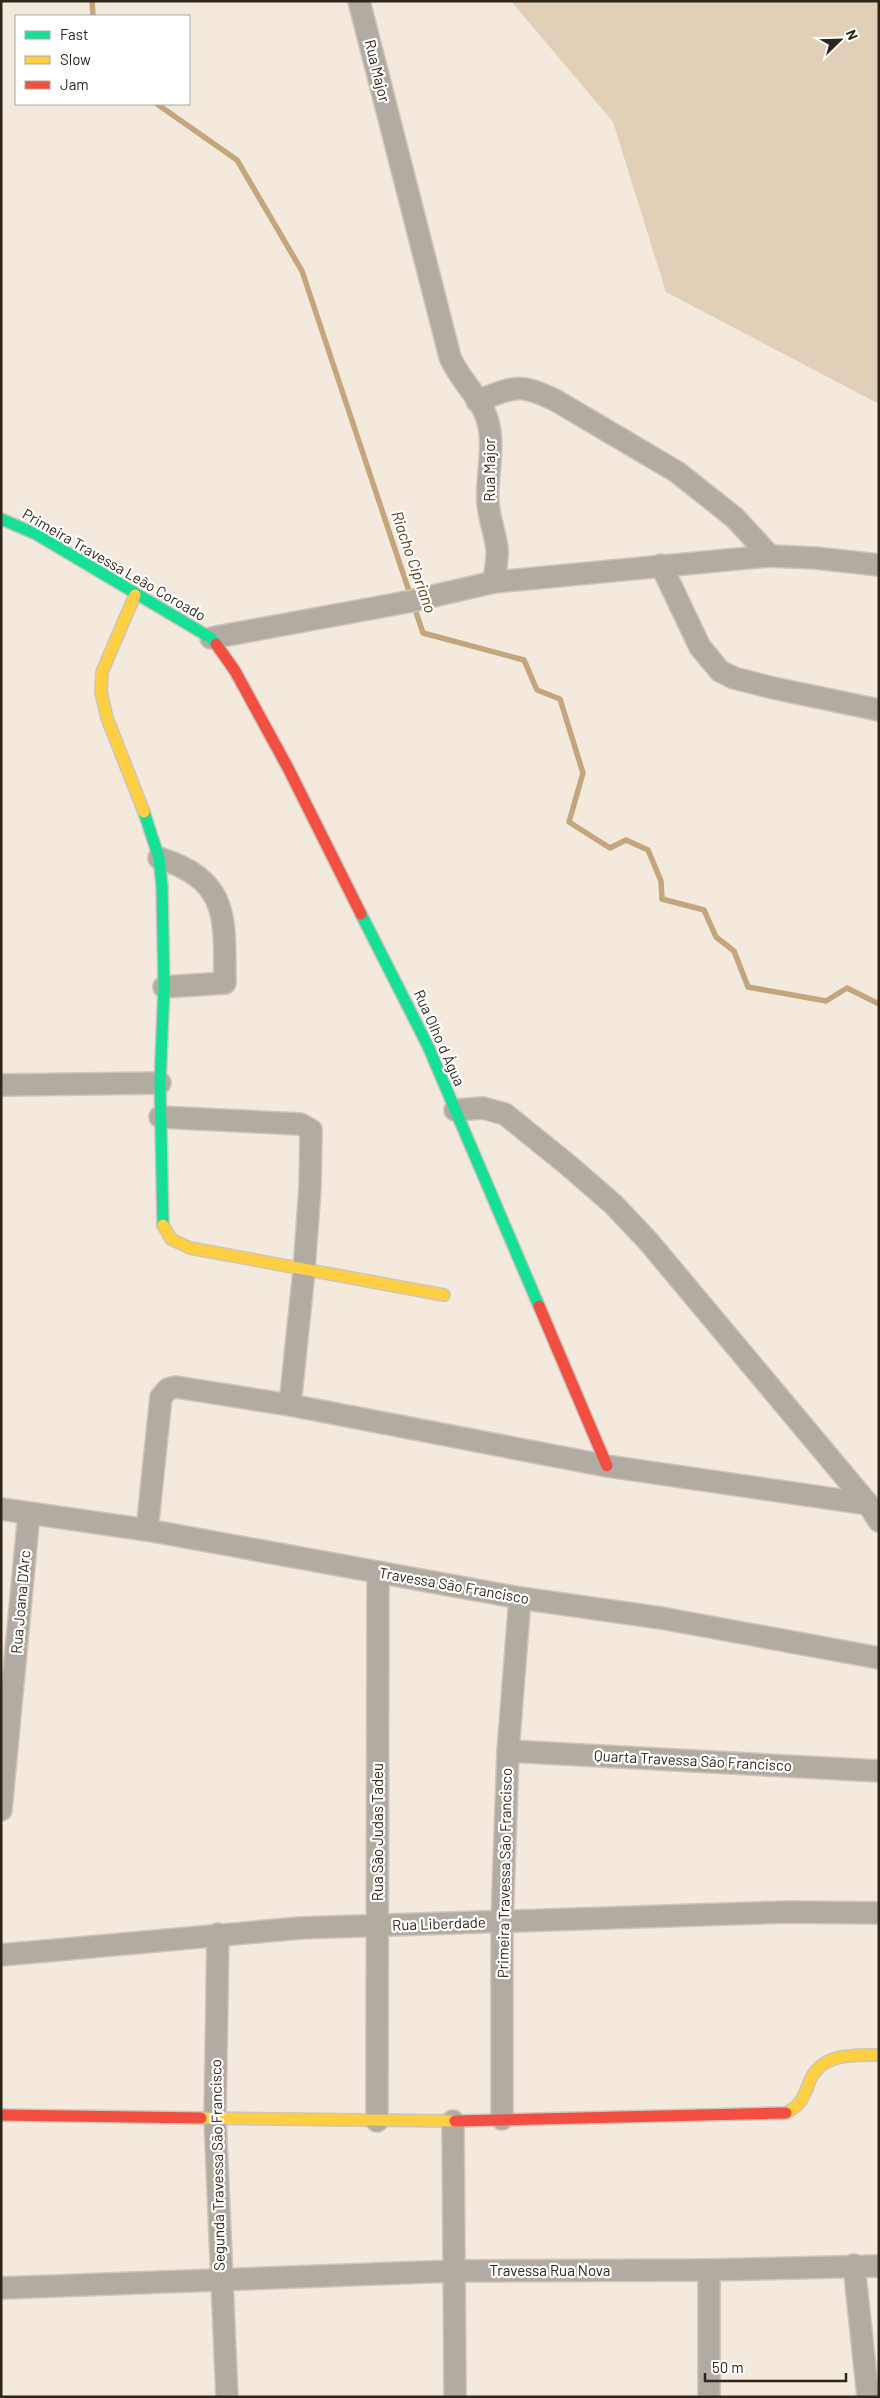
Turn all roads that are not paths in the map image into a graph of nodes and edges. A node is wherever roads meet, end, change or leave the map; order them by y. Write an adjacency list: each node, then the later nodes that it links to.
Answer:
1 (359, 1): 2 (street, Rua Major)
2 (477, 400): 4 (street); 7 (street, Rua Major)
3 (1, 519): 8 (street, Primeira Travessa Leão Coroado)
4 (770, 556): 5 (street); 6 (street)
5 (661, 565): 7 (street); 10 (street)
6 (879, 565)
7 (494, 582): 9 (street)
8 (135, 594): 9 (street, Primeira Travessa Leão Coroado); 11 (street)
9 (211, 638): 15 (street, Rua Olho d Água)
10 (879, 710)
11 (159, 858): 12 (street); 12 (street)
12 (164, 986): 13 (street)
13 (160, 1083): 14 (street); 16 (street)
14 (3, 1085)
15 (455, 1110): 20 (street, Rua Olho d Água); 22 (street)
16 (160, 1117): 17 (street); 17 (street)
17 (304, 1271): 18 (street); 19 (street)
18 (444, 1295)
19 (290, 1405): 20 (street); 24 (street)
20 (607, 1466): 22 (street)
21 (1, 1509): 23 (street, Travessa São Francisco)
22 (873, 1512)
23 (29, 1513): 24 (street, Travessa São Francisco); 30 (street, Rua Joana D'Arc)
24 (147, 1530): 25 (street, Travessa São Francisco)
25 (378, 1572): 26 (street, Travessa São Francisco); 33 (street, Rua São Judas Tadeu)
26 (520, 1598): 27 (street, Travessa São Francisco); 28 (street, Primeira Travessa São Francisco)
27 (879, 1658)
28 (508, 1751): 29 (street, Quarta Travessa São Francisco); 32 (street, Primeira Travessa São Francisco)
29 (879, 1771)
30 (1, 1810)
31 (879, 1913): 32 (street, Rua Liberdade)
32 (502, 1922): 33 (street, Rua Liberdade); 39 (street, Primeira Travessa São Francisco)
33 (378, 1925): 34 (street, Rua Liberdade); 40 (street, Rua São Judas Tadeu)
34 (218, 1934): 35 (street, Rua Liberdade); 38 (street, Segunda Travessa São Francisco)
35 (1, 1955)
36 (879, 2055): 39 (street)
37 (1, 2115): 38 (street)
38 (215, 2119): 40 (street); 46 (street, Segunda Travessa São Francisco)
39 (502, 2119): 41 (street)
40 (377, 2121): 41 (street)
41 (453, 2121): 45 (street)
42 (854, 2265): 43 (street, Travessa Rua Nova); 44 (street, Travessa Rua Nova); 51 (street)
43 (879, 2266)
44 (709, 2270): 45 (street, Travessa Rua Nova); 50 (street)
45 (454, 2271): 46 (street, Travessa Rua Nova); 49 (street)
46 (220, 2278): 47 (street, Travessa Rua Nova); 48 (street, Segunda Travessa São Francisco)
47 (1, 2288)
48 (227, 2397)
49 (455, 2397)
50 (709, 2397)
51 (868, 2397)

